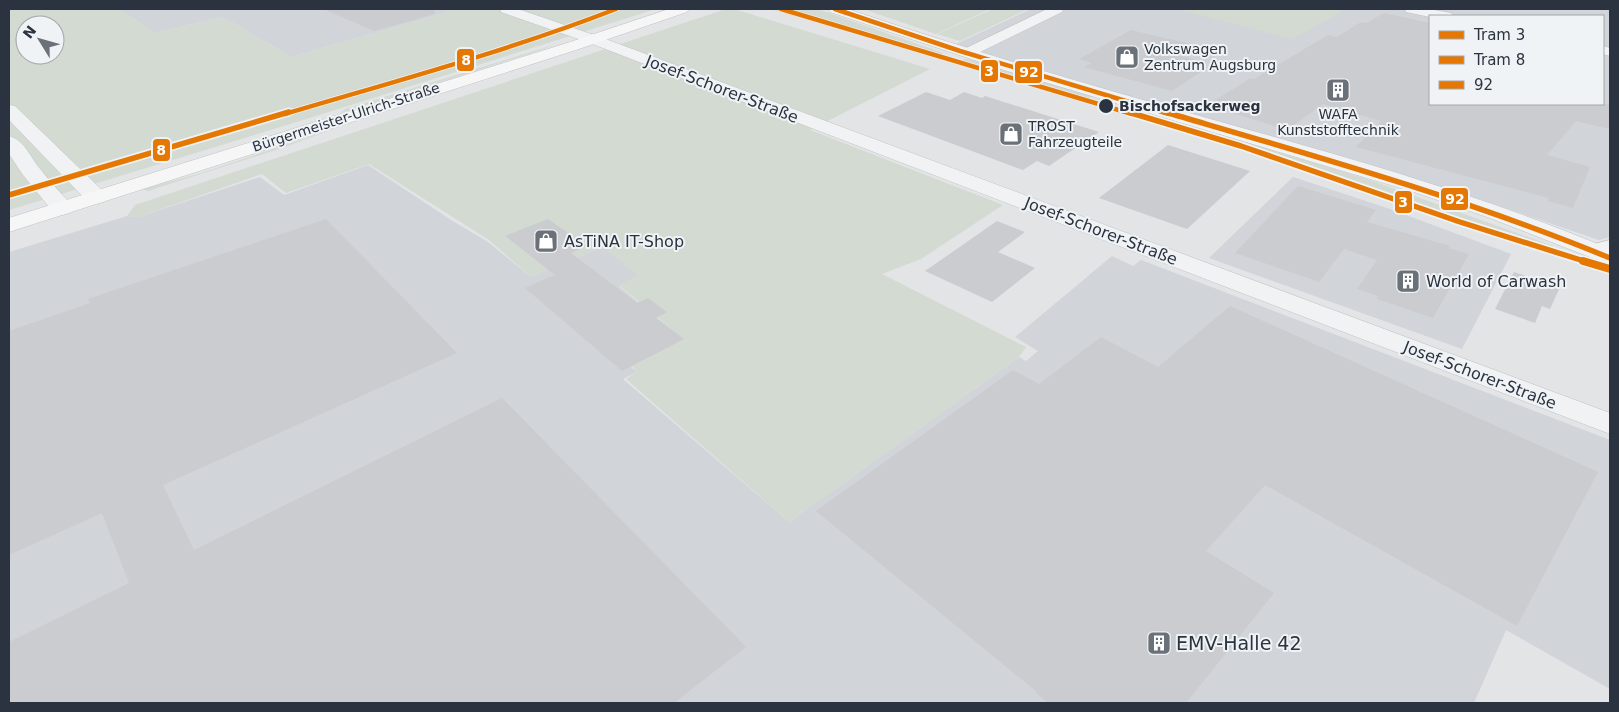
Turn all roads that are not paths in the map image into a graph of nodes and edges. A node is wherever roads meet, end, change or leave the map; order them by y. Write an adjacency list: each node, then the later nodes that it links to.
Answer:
1 (506, 9): 7 (street)
2 (682, 9): 7 (main road, Bürgermeister-Ulrich-Straße)
3 (835, 9): 8 (street)
4 (1057, 9): 8 (street)
5 (1411, 9): 6 (street)
6 (1441, 15)
7 (592, 40): 11 (main road, Bürgermeister-Ulrich-Straße); 15 (street, Josef-Schorer-Straße)
8 (968, 53): 14 (street)
9 (9, 110): 11 (street)
10 (9, 142): 12 (street)
11 (96, 197): 12 (main road, Bürgermeister-Ulrich-Straße)
12 (62, 208): 13 (main road, Bürgermeister-Ulrich-Straße)
13 (9, 225)
14 (1605, 252)
15 (1610, 424)

